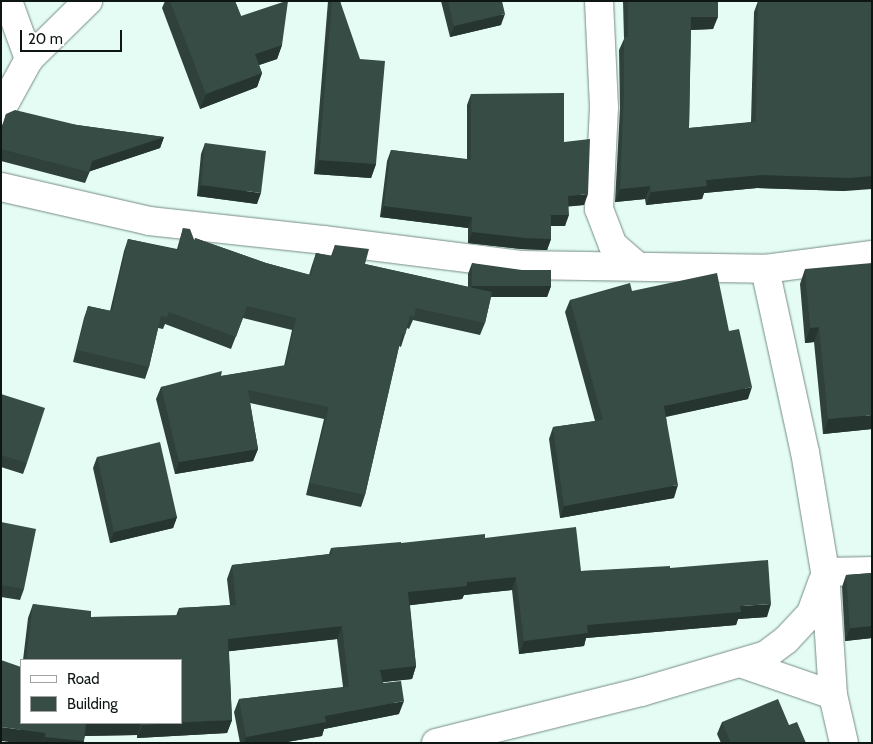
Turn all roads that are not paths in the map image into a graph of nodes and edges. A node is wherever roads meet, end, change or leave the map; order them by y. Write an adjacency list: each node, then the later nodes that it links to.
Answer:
1 (8, 1): 4 (street)
2 (88, 1): 4 (street)
3 (599, 1): 8 (street)
4 (30, 59): 5 (street)
5 (1, 110)
6 (1, 187): 8 (street)
7 (872, 255): 9 (street)
8 (637, 266): 9 (street)
9 (766, 269): 11 (street)
10 (872, 571): 11 (street)
11 (825, 572): 12 (street); 13 (street)
12 (743, 664): 13 (street); 14 (street)
13 (833, 695): 15 (street)
14 (436, 743)
15 (844, 743)

